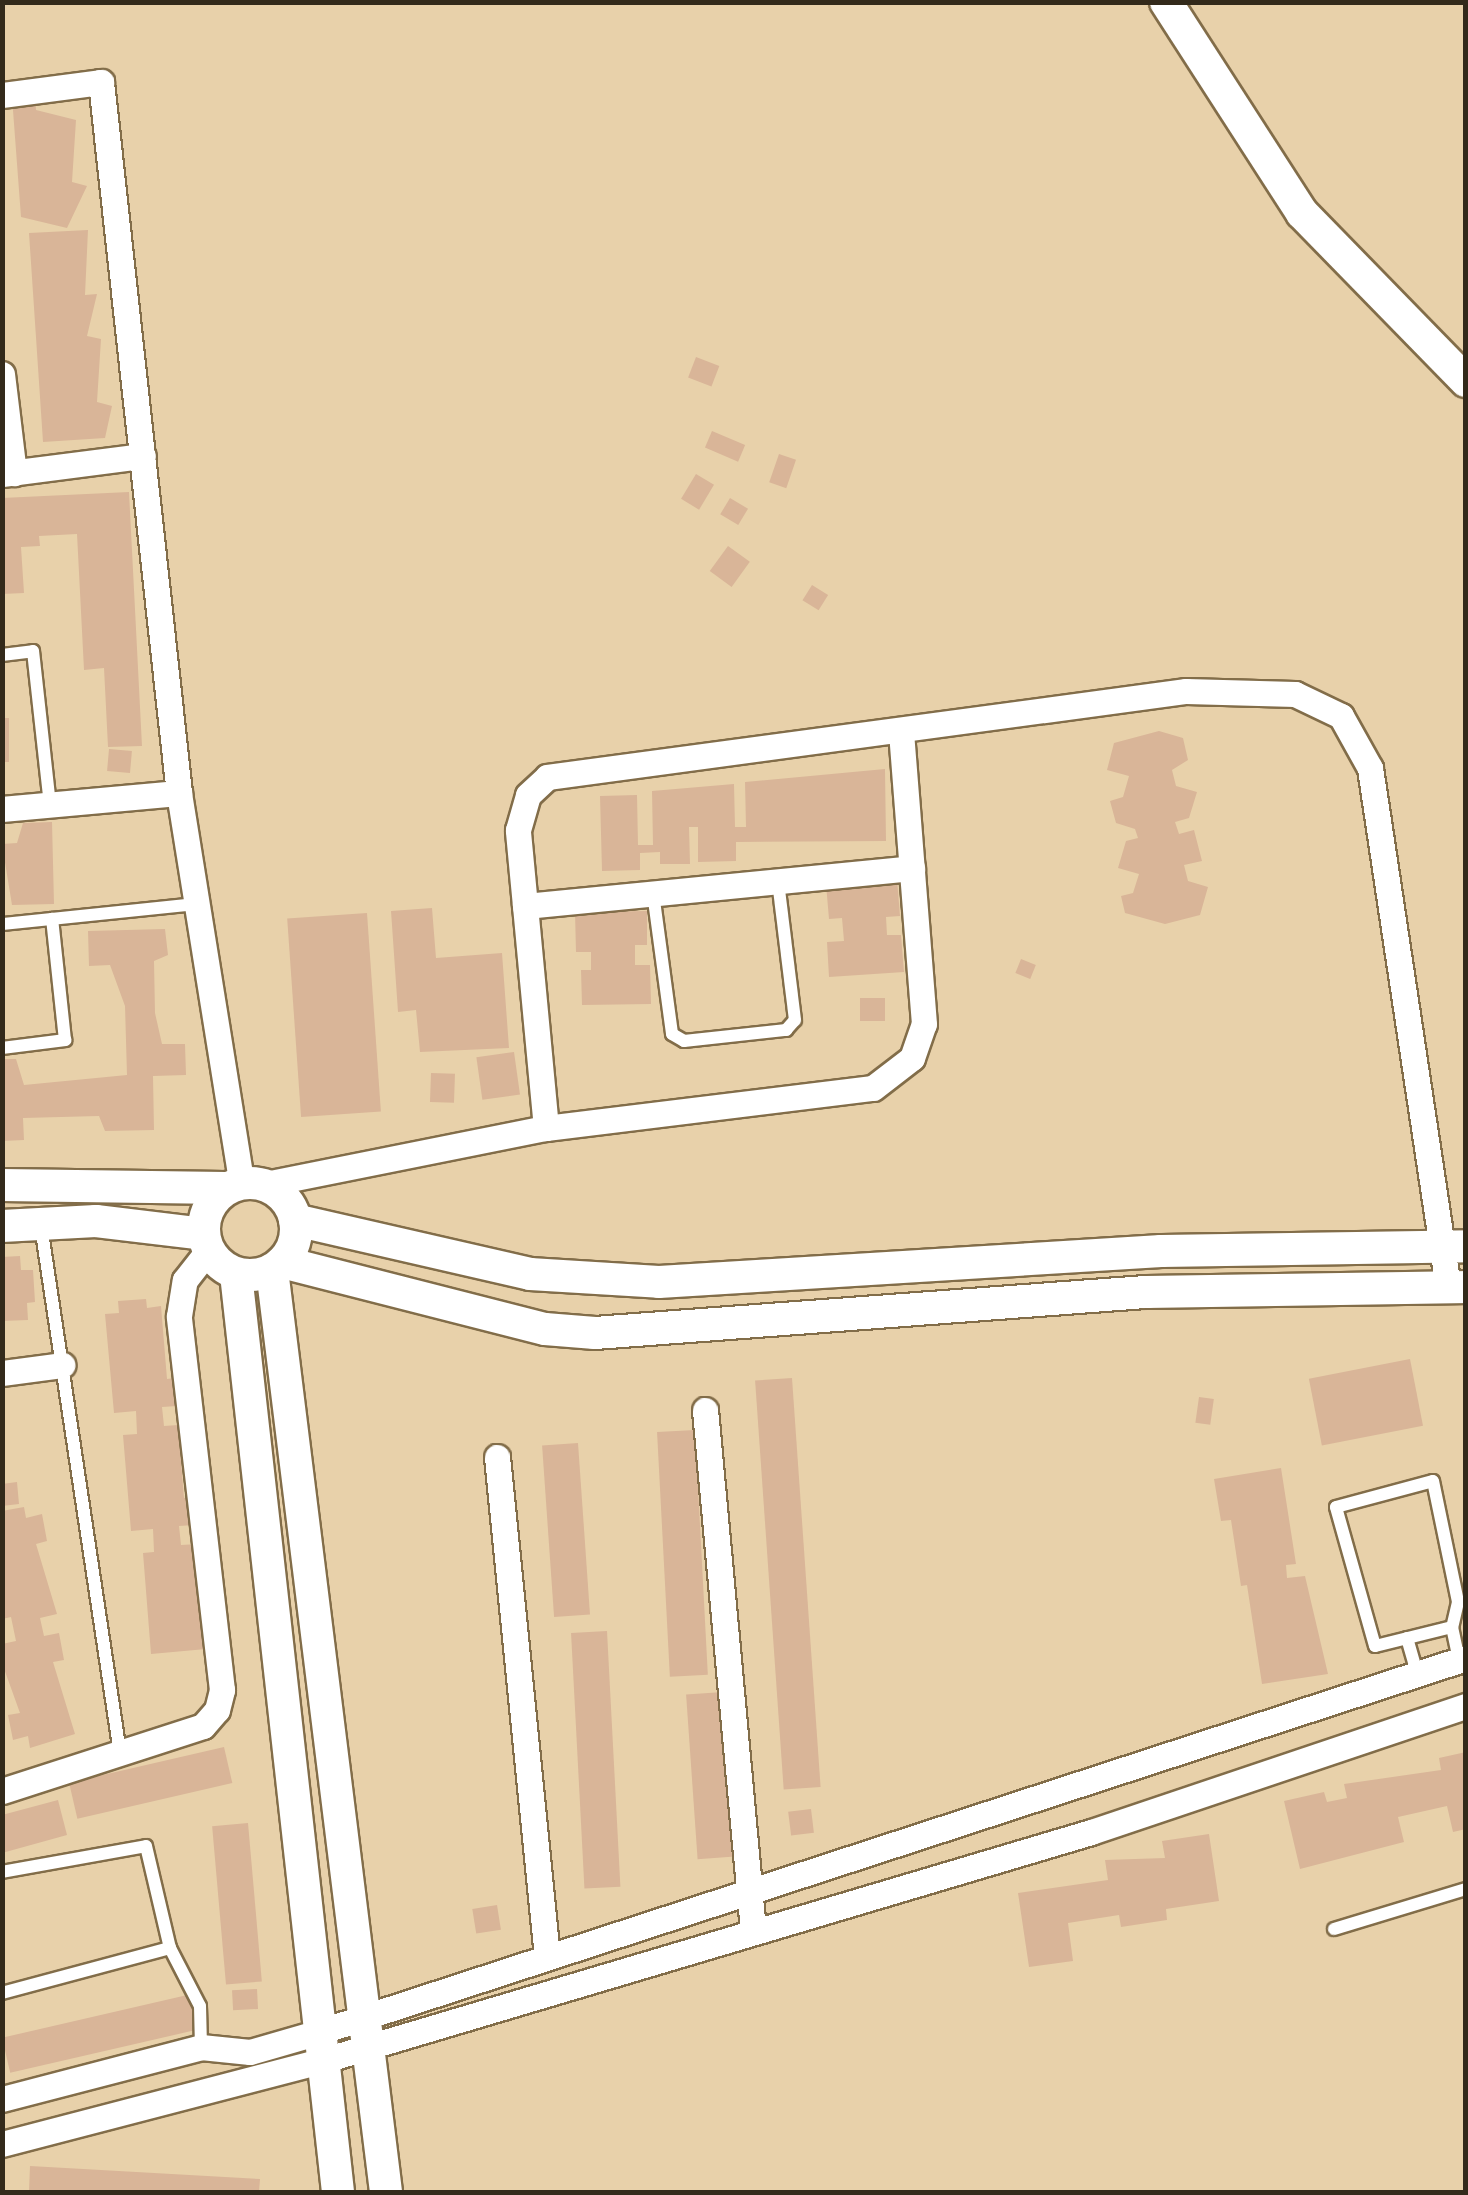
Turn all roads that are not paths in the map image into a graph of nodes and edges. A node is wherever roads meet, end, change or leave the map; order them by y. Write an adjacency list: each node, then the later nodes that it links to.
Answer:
1 (1166, 2): 4 (street)
2 (2, 96): 5 (street)
3 (2, 374): 6 (street)
4 (1466, 381)
5 (143, 456): 6 (street); 9 (street)
6 (8, 474)
7 (2, 655): 10 (lane)
8 (901, 730): 12 (street); 16 (street); 27 (street)
9 (179, 792): 10 (street); 15 (street)
10 (50, 804): 11 (street)
11 (2, 810)
12 (912, 868): 13 (street); 20 (street)
13 (778, 881): 14 (street); 14 (lane)
14 (653, 893): 16 (street)
15 (195, 904): 17 (lane); 22 (street)
16 (525, 906): 20 (street)
17 (52, 919): 18 (lane); 19 (lane)
18 (2, 924)
19 (2, 1048)
20 (546, 1128): 22 (street)
21 (2, 1185): 22 (street)
22 (244, 1185): 23 (street); 26 (street)
23 (296, 1220): 27 (street); 28 (street)
24 (41, 1224): 25 (street); 26 (street); 31 (lane)
25 (2, 1226)
26 (206, 1242): 29 (street); 40 (street)
27 (1453, 1246): 30 (street)
28 (277, 1266): 29 (street); 30 (street); 50 (street)
29 (236, 1274): 51 (street)
30 (1457, 1287)
31 (62, 1364): 32 (street); 40 (lane)
32 (2, 1372)
33 (705, 1410): 44 (street)
34 (497, 1457): 48 (street)
35 (1452, 1627): 36 (lane); 36 (lane); 37 (lane)
36 (1407, 1638): 38 (lane)
37 (1462, 1659): 38 (street)
38 (1417, 1672): 44 (street)
39 (1466, 1706): 46 (street)
40 (120, 1753): 41 (street)
41 (2, 1791)
42 (2, 1872): 47 (lane)
43 (1466, 1889): 45 (lane)
44 (751, 1891): 46 (street); 48 (street)
45 (1334, 1929)
46 (753, 1930): 50 (street)
47 (170, 1948): 49 (lane); 52 (lane)
48 (547, 1957): 50 (street)
49 (2, 1993)
50 (366, 2032): 51 (street); 58 (street)
51 (320, 2046): 53 (street); 54 (street); 57 (street)
52 (201, 2047): 53 (street); 55 (street)
53 (232, 2052): 54 (street)
54 (236, 2081): 56 (street)
55 (2, 2099)
56 (2, 2144)
57 (338, 2192)
58 (386, 2192)

